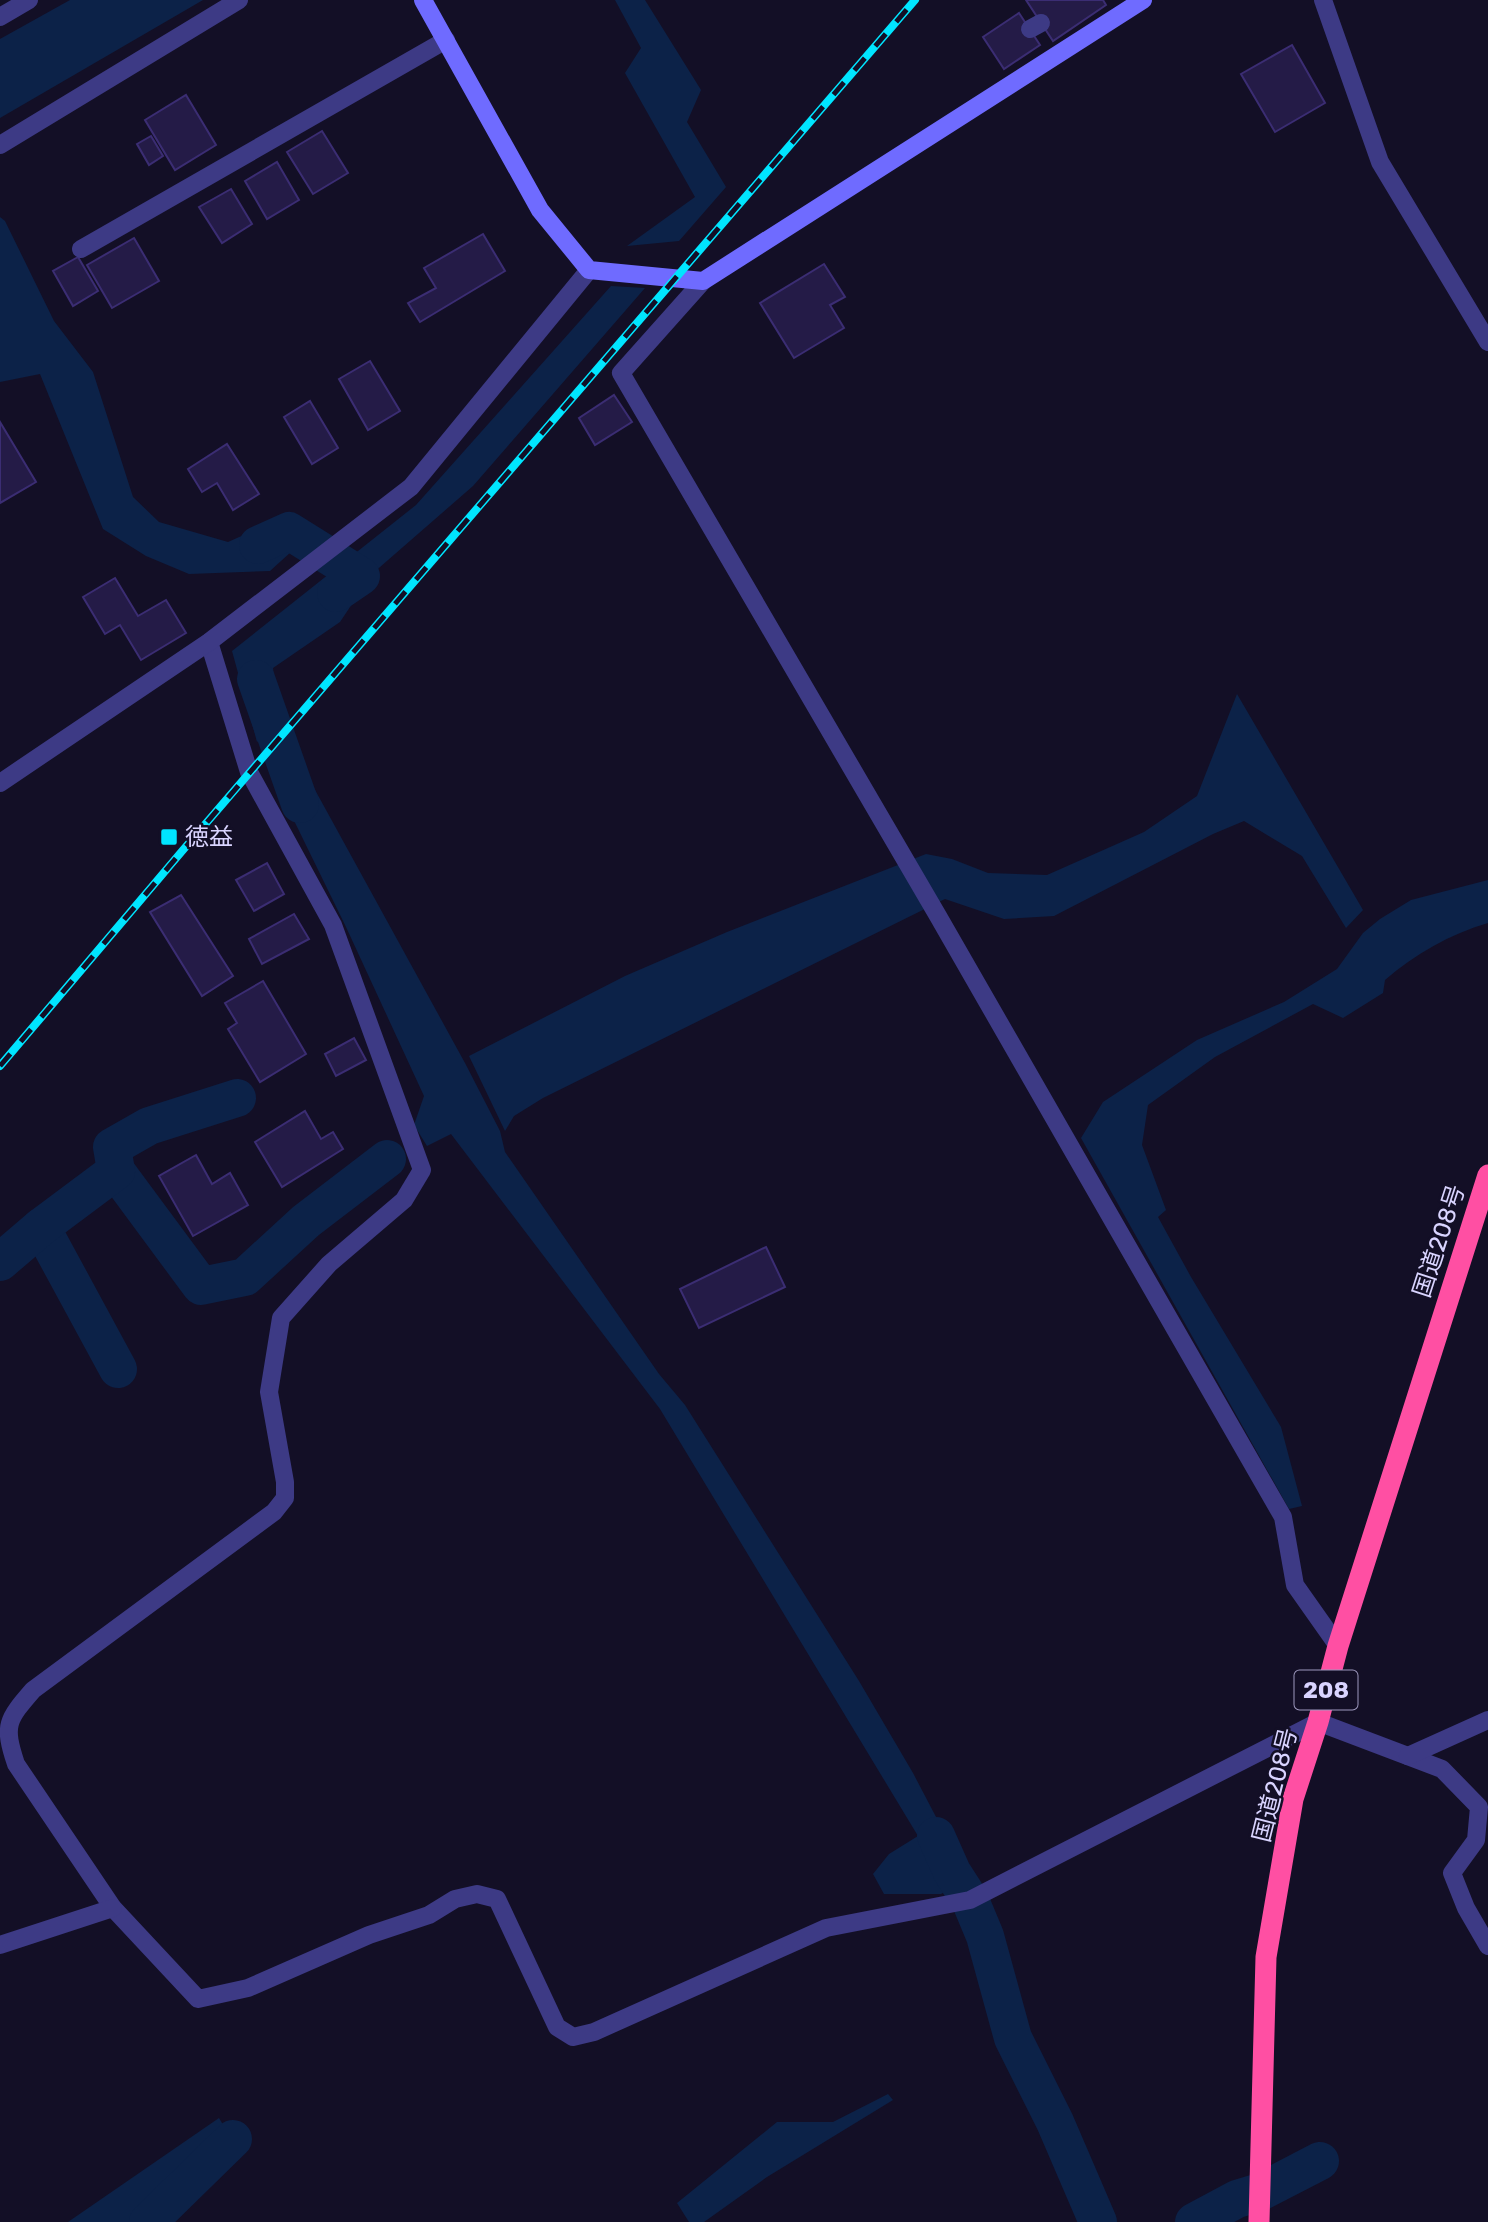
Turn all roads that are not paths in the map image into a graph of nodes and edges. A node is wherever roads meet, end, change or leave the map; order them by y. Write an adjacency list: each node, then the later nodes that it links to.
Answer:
1 (29, 0): 6 (street)
2 (239, 0): 8 (street)
3 (423, 0): 7 (street)
4 (1143, 0): 11 (street)
5 (1323, 0): 12 (street)
6 (0, 17)
7 (446, 40): 9 (street); 10 (street)
8 (0, 145)
9 (81, 249)
10 (589, 270): 11 (street); 13 (street)
11 (703, 281): 17 (street)
12 (1488, 342)
13 (209, 642): 14 (street); 22 (street)
14 (0, 783)
15 (1488, 1175): 16 (highway, 国道208号 / 208)
16 (1481, 1215): 17 (highway, 国道208号 / 208)
17 (1338, 1646): 19 (highway, 国道208号 / 208)
18 (1488, 1720): 20 (street)
19 (1318, 1722): 20 (street); 22 (street); 25 (highway, 国道208号 / 208)
20 (1408, 1756): 21 (street)
21 (1482, 1841): 24 (street)
22 (113, 1908): 23 (street)
23 (0, 1945)
24 (1488, 1946)
25 (1259, 2222)

